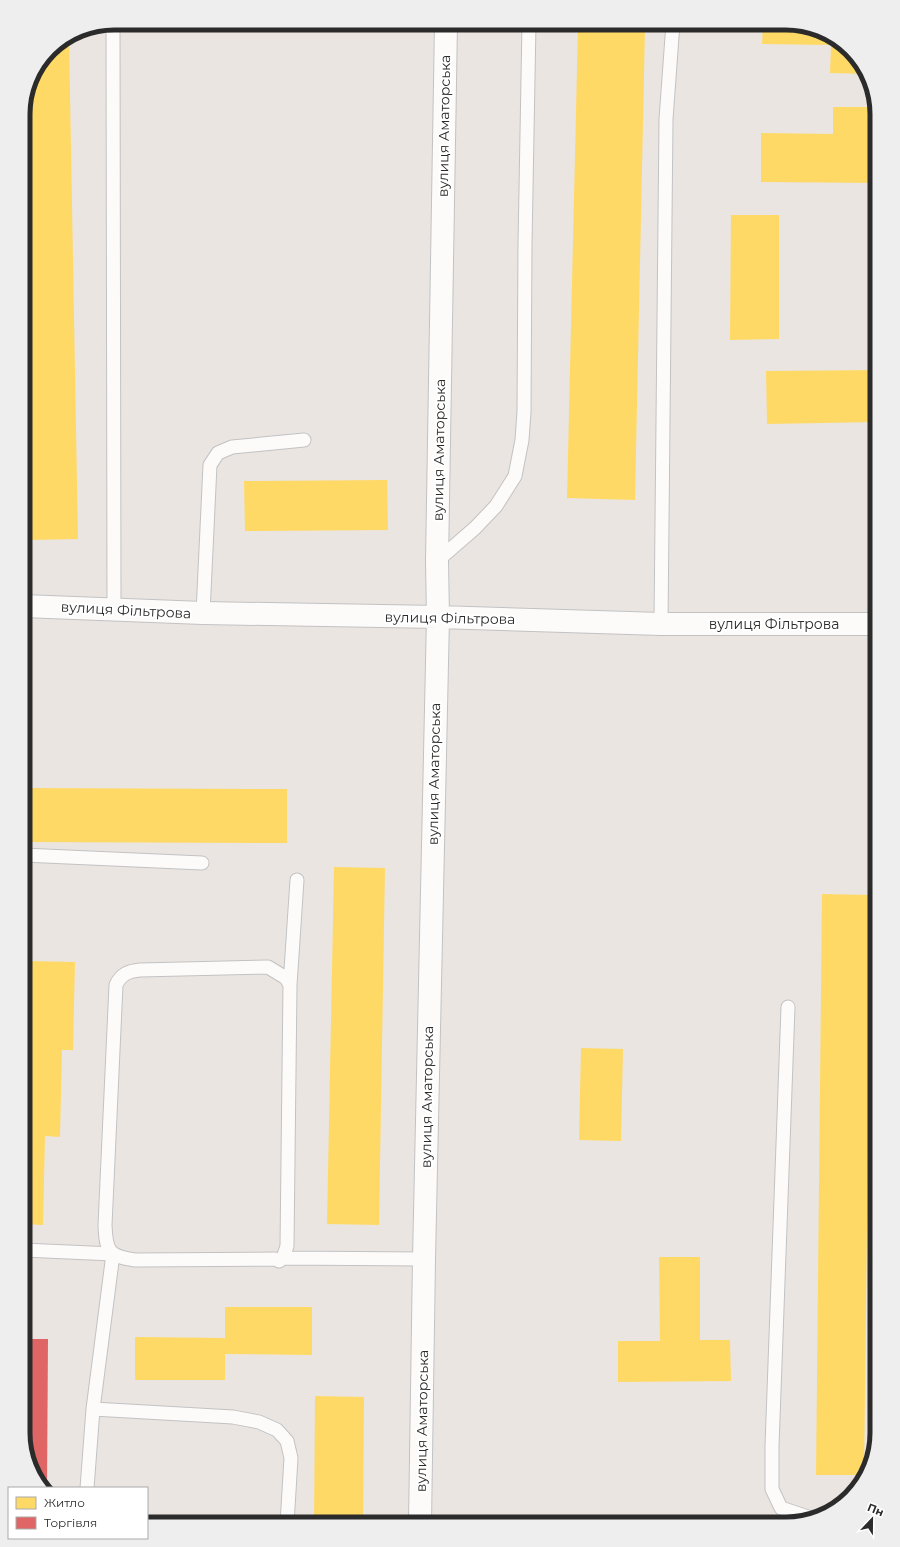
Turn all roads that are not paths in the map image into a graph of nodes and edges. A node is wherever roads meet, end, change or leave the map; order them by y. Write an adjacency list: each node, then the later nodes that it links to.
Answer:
1 (113, 30): 8 (lane)
2 (446, 30): 6 (street, вулиця Аматорська)
3 (529, 30): 6 (lane)
4 (672, 30): 11 (lane)
5 (304, 440): 9 (lane)
6 (437, 561): 10 (street, вулиця Аматорська)
7 (30, 606): 8 (street, вулиця Фільтрова)
8 (114, 608): 9 (street, вулиця Фільтрова)
9 (203, 613): 10 (street, вулиця Фільтрова)
10 (438, 617): 11 (street, вулиця Фільтрова); 21 (street, вулиця Аматорська)
11 (660, 624): 12 (street, вулиця Фільтрова)
12 (870, 624)
13 (30, 855): 14 (lane)
14 (202, 863)
15 (297, 880): 16 (lane)
16 (290, 985): 19 (lane); 20 (lane)
17 (788, 1007): 24 (lane)
18 (30, 1250): 19 (lane)
19 (113, 1254): 20 (lane); 22 (lane)
20 (283, 1258): 21 (lane)
21 (424, 1259): 26 (street, вулиця Аматорська)
22 (93, 1409): 23 (lane); 25 (lane)
23 (87, 1487)
24 (802, 1515)
25 (287, 1517)
26 (420, 1517)

